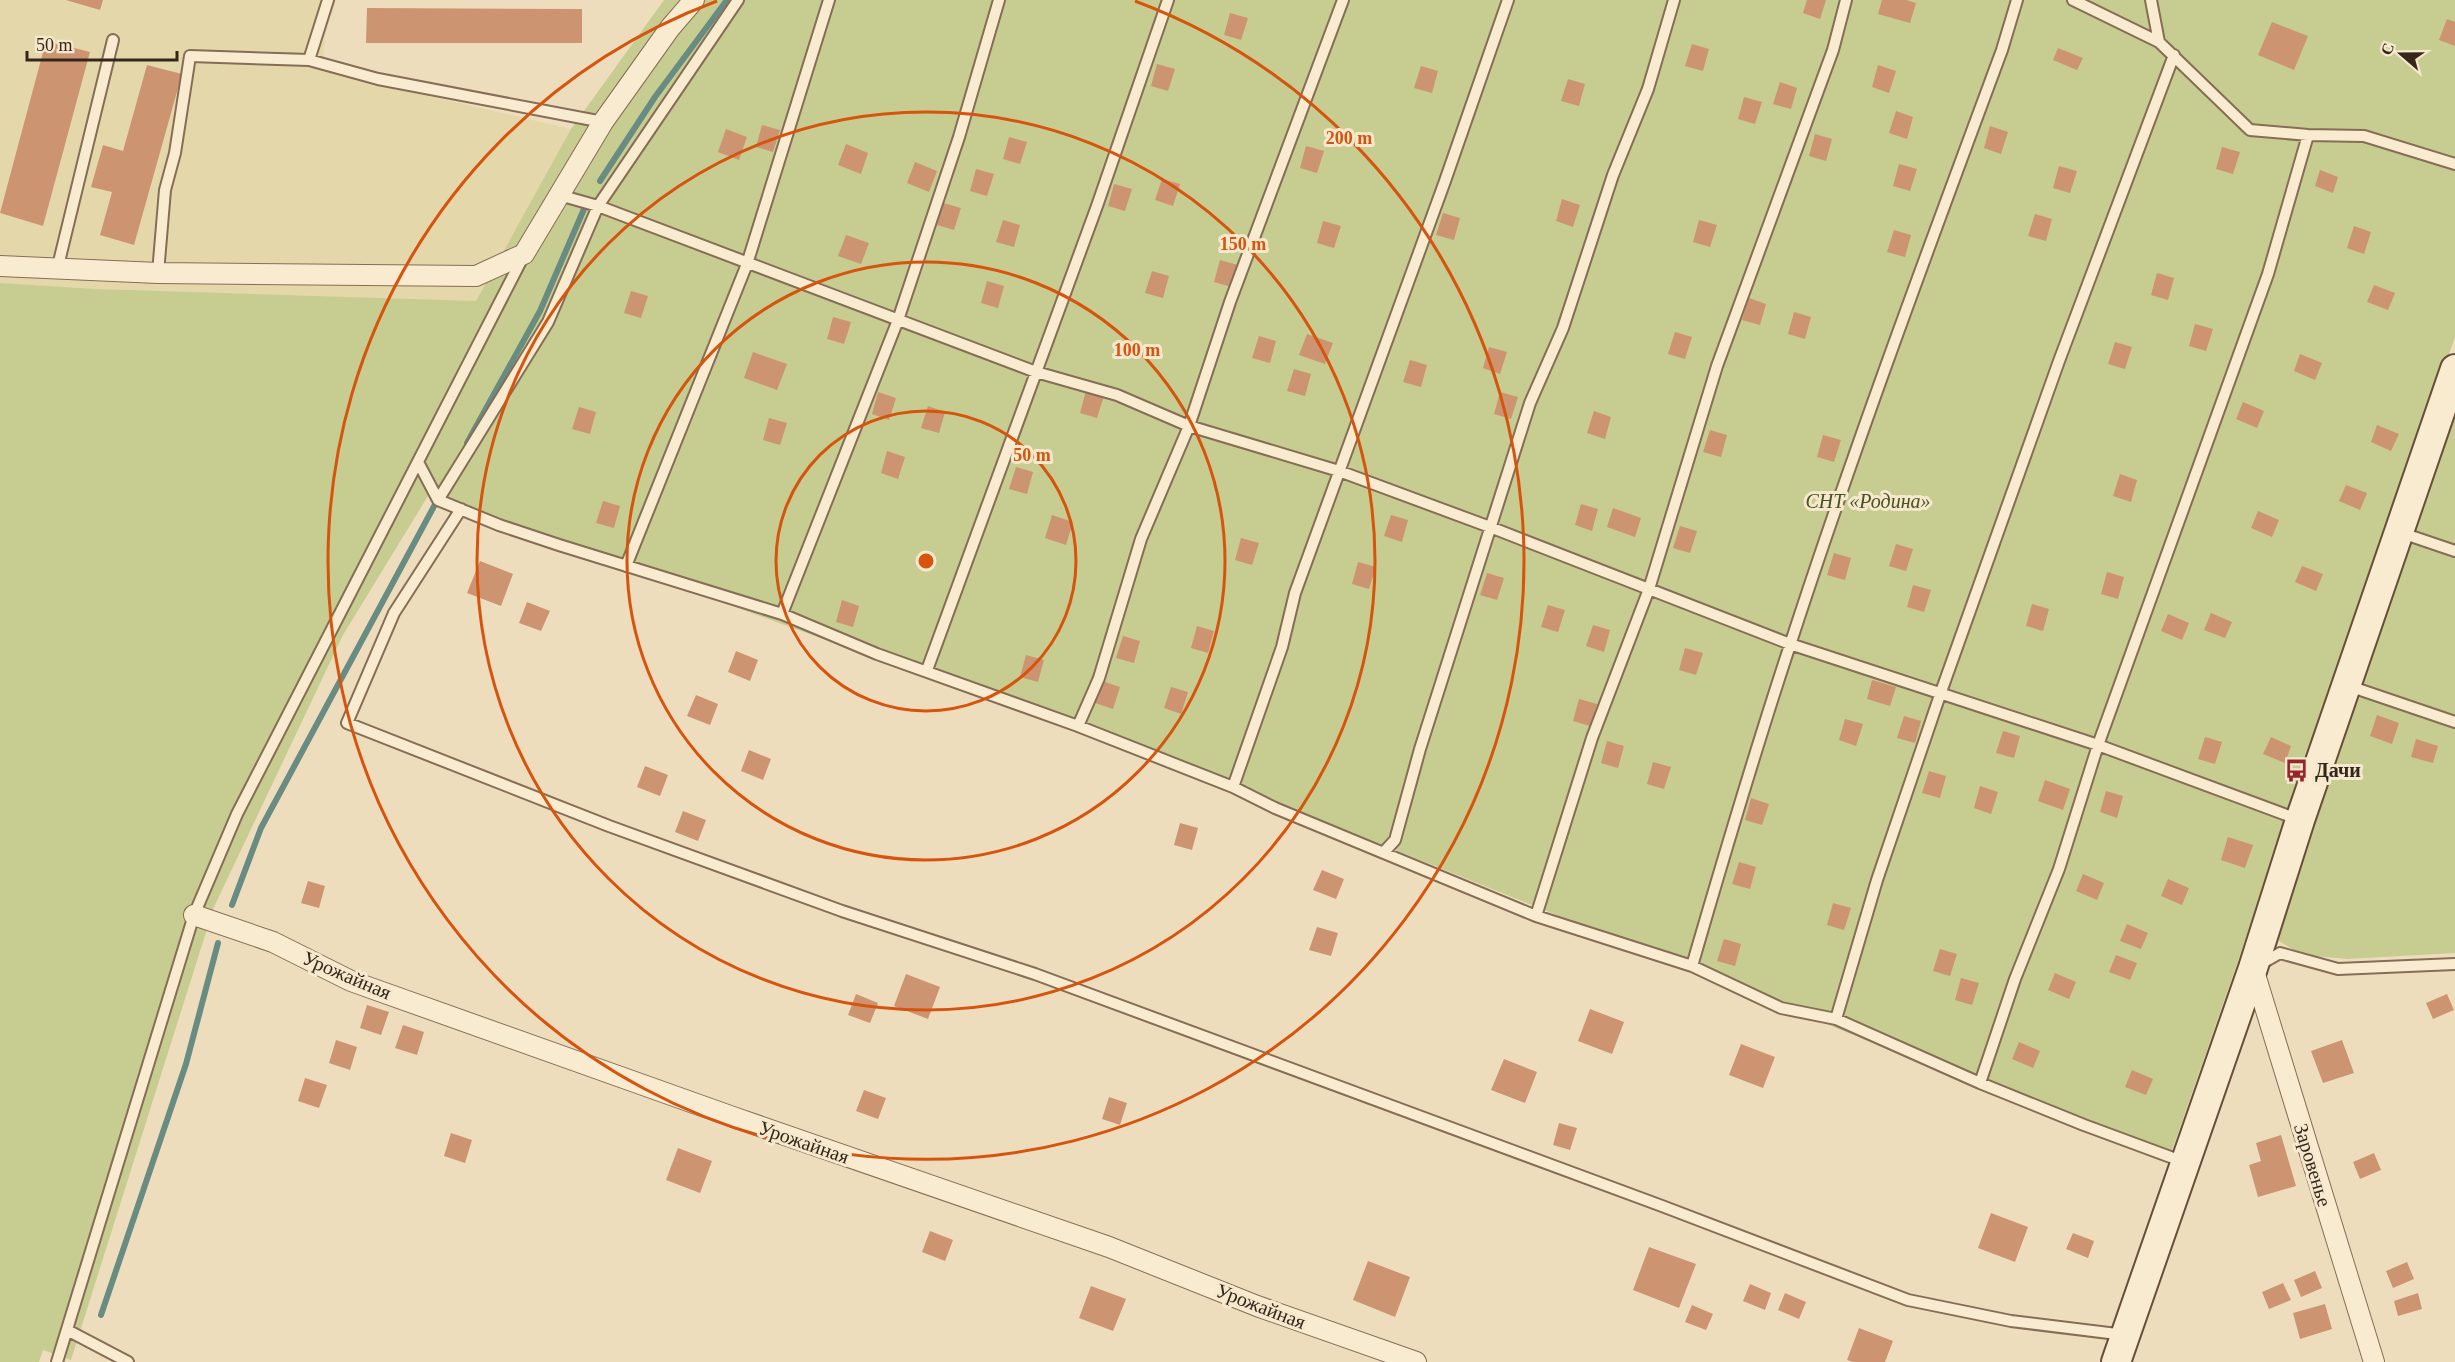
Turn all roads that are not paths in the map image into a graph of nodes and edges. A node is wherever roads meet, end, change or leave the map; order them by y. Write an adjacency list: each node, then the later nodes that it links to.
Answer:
1 (328, 0): 17 (lane)
2 (694, 0): 18 (street)
3 (738, 0): 22 (lane)
4 (829, 0): 24 (lane)
5 (999, 0): 28 (lane)
6 (1168, 0): 29 (lane)
7 (1343, 0): 31 (lane)
8 (1508, 0): 33 (lane)
9 (1674, 0): 36 (lane)
10 (1846, 0): 40 (lane)
11 (2017, 0): 42 (lane)
12 (2151, 0): 15 (lane)
13 (2077, 1): 15 (lane)
14 (113, 40): 26 (lane)
15 (2159, 42): 16 (lane)
16 (2174, 55): 19 (lane); 45 (lane)
17 (309, 60): 18 (lane); 27 (lane)
18 (603, 122): 21 (street)
19 (2308, 135): 20 (lane); 48 (lane)
20 (2455, 164)
21 (559, 195): 22 (lane); 23 (street)
22 (598, 206): 24 (lane); 34 (lane)
23 (524, 254): 27 (street); 32 (lane)
24 (747, 264): 28 (lane); 39 (lane)
25 (0, 266): 26 (street)
26 (57, 270): 27 (street)
27 (158, 273)
28 (898, 320): 29 (lane); 41 (lane)
29 (1036, 372): 31 (lane); 43 (lane)
30 (2454, 374): 37 (street)
31 (1189, 426): 33 (lane); 47 (lane)
32 (418, 462): 34 (lane); 52 (lane)
33 (1339, 471): 36 (lane); 49 (lane)
34 (438, 500): 35 (lane)
35 (461, 509): 39 (lane); 61 (lane)
36 (1490, 527): 40 (lane); 51 (lane)
37 (2399, 532): 38 (lane); 44 (street)
38 (2455, 550)
39 (626, 566): 41 (lane)
40 (1649, 589): 42 (lane); 53 (lane)
41 (782, 615): 43 (lane)
42 (1790, 644): 45 (lane); 55 (lane)
43 (927, 670): 47 (lane)
44 (2346, 685): 46 (lane); 50 (street)
45 (1941, 693): 48 (lane); 57 (lane)
46 (2455, 722)
47 (1078, 726): 49 (lane)
48 (2098, 745): 50 (lane); 58 (lane)
49 (1233, 787): 51 (lane)
50 (2300, 820): 56 (street)
51 (1384, 852): 53 (lane)
52 (194, 915): 60 (lane); 64 (street, Урожайная)
53 (1536, 916): 55 (lane)
54 (2455, 964): 56 (lane)
55 (1692, 966): 57 (lane)
56 (2253, 968): 59 (street); 66 (street, Заровенье)
57 (1836, 1019): 58 (lane)
58 (1980, 1083): 59 (lane)
59 (2184, 1162): 61 (street)
60 (67, 1330): 62 (lane); 63 (lane)
61 (2125, 1335): 65 (street)
62 (57, 1362)
63 (128, 1362)
64 (1416, 1362)
65 (2116, 1362)
66 (2374, 1362)

